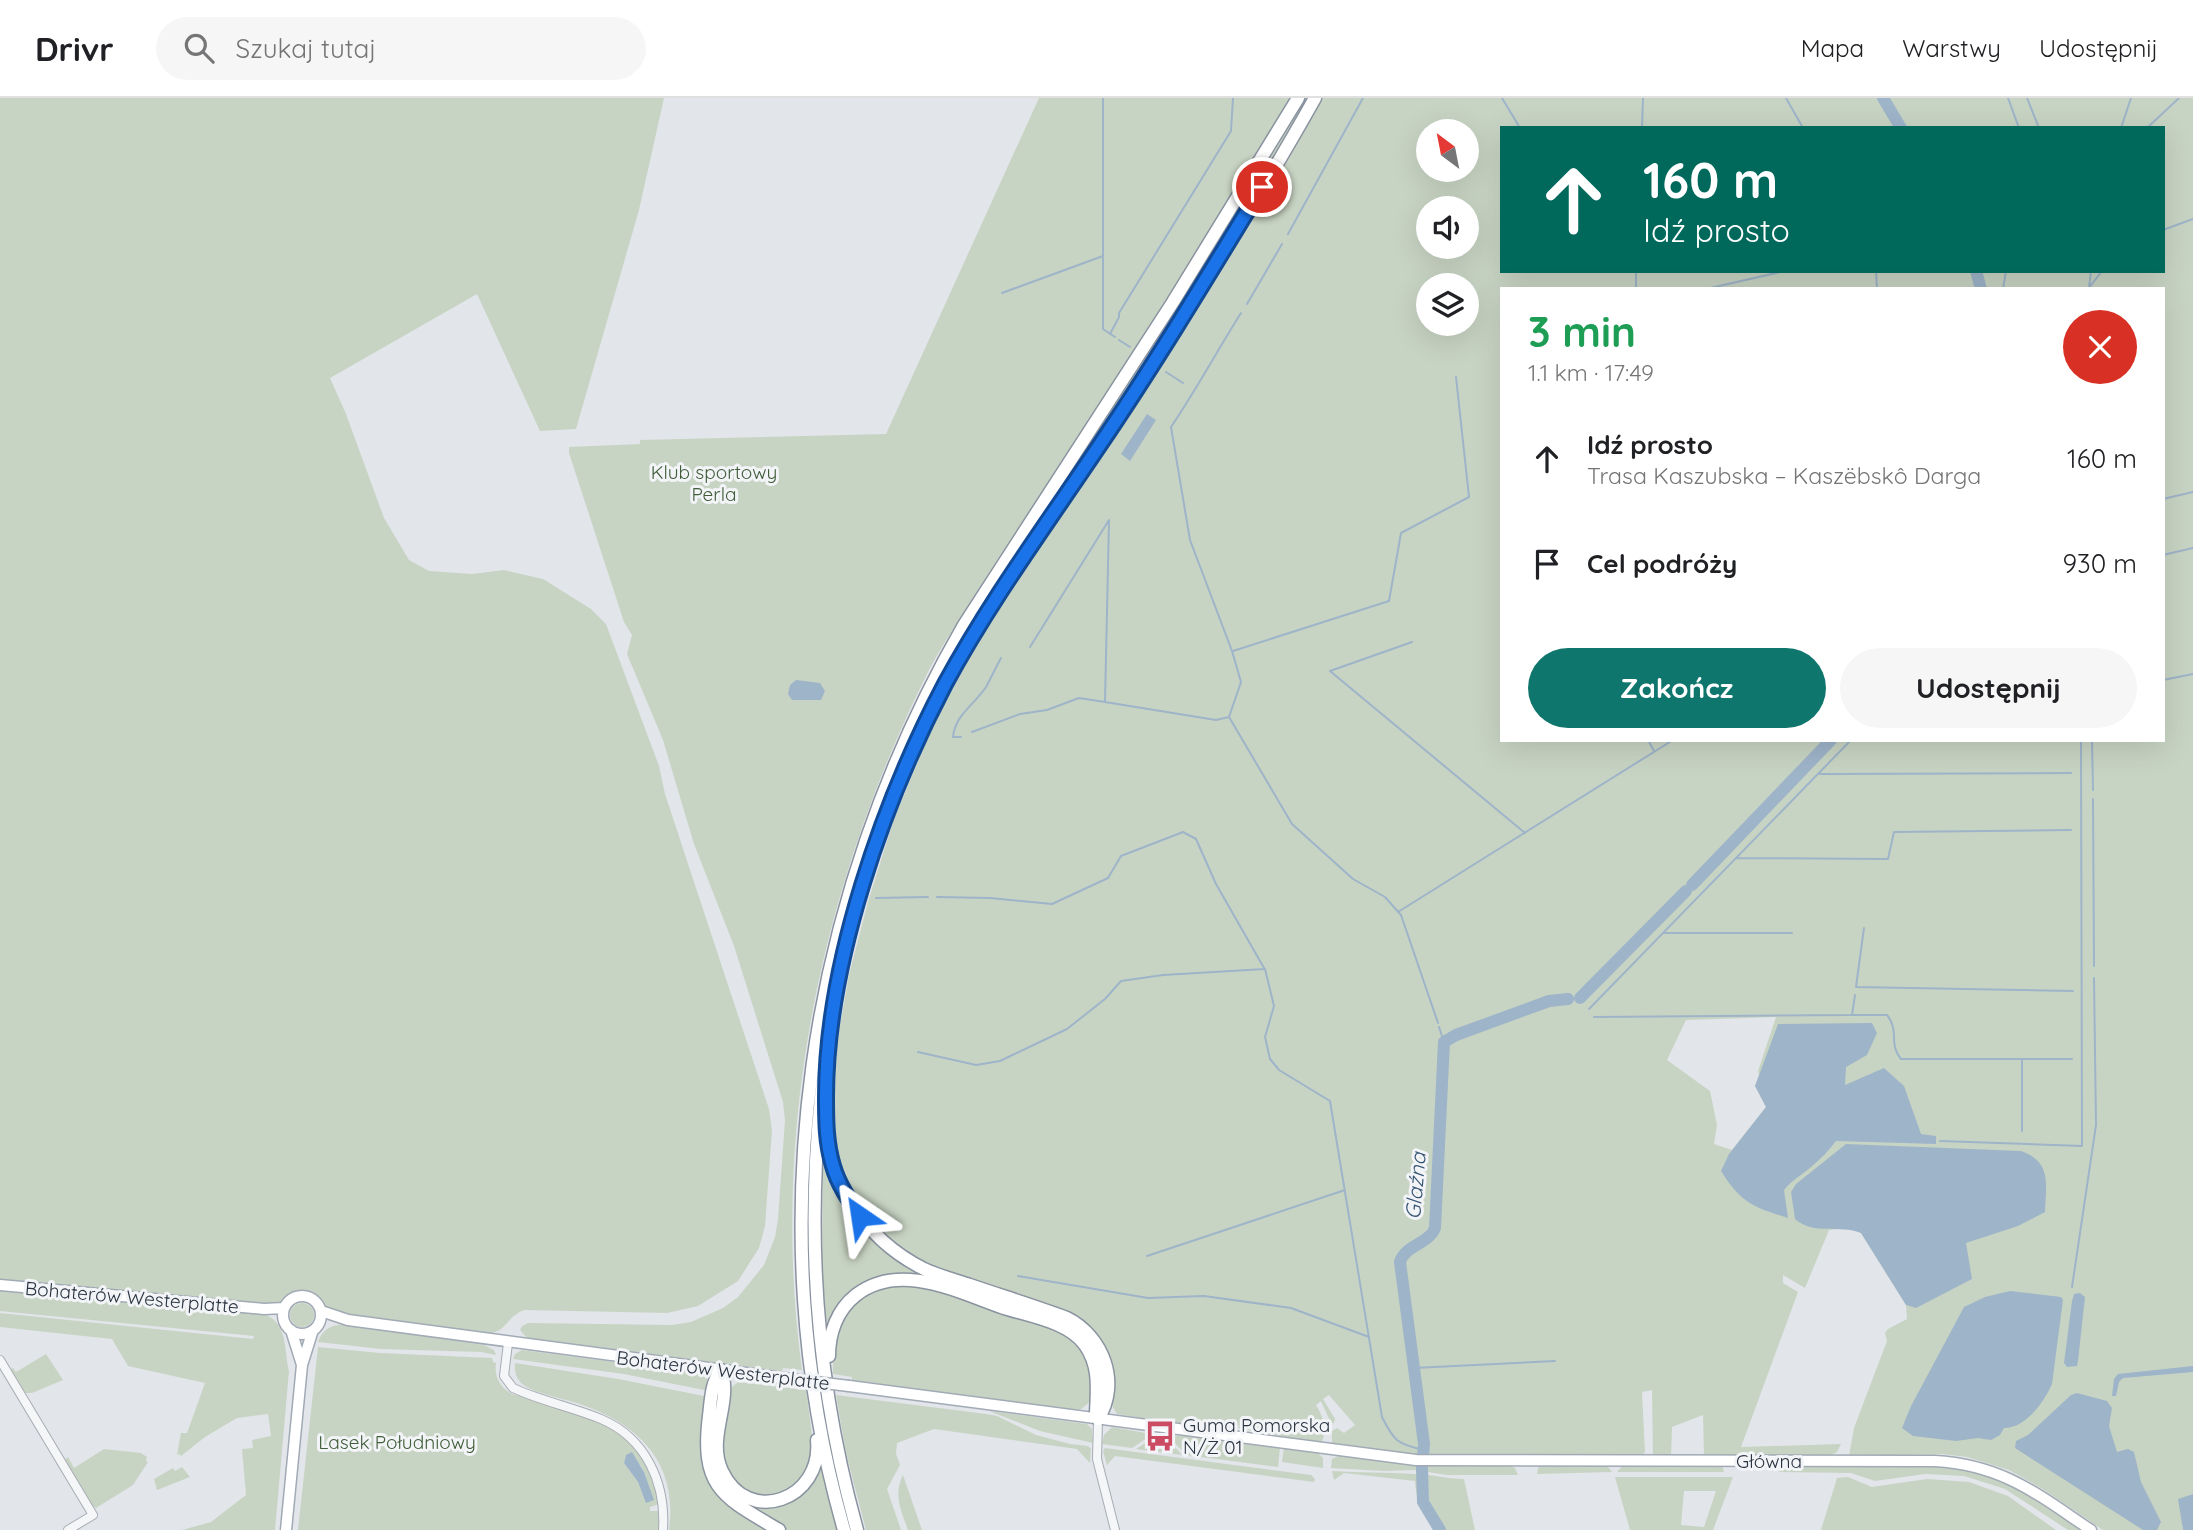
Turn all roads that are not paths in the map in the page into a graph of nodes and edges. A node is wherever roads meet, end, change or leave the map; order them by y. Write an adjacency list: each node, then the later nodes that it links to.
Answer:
1 (1298, 98): 14 (highway)
2 (1315, 98): 3 (highway)
3 (826, 1054): 15 (highway); 16 (highway)
4 (0, 1285): 6 (main road, Bohaterów Westerplatte)
5 (321, 1311): 6 (main road); 7 (main road, Bohaterów Westerplatte); 8 (main road)
6 (284, 1312): 9 (main road)
7 (348, 1320): 8 (main road, Bohaterów Westerplatte); 10 (main road, Bohaterów Westerplatte)
8 (316, 1328): 9 (main road); 12 (main road)
9 (291, 1330): 12 (main road)
10 (508, 1343): 13 (main road, Bohaterów Westerplatte); 19 (street)
11 (0, 1360): 17 (street)
12 (302, 1365): 18 (main road)
13 (721, 1370): 14 (highway); 16 (main road, Bohaterów Westerplatte, bridge); 20 (highway)
14 (814, 1395): 21 (highway)
15 (830, 1406): 16 (highway); 22 (highway)
16 (1098, 1419): 23 (street); 24 (main road, Główna)
17 (68, 1530)
18 (286, 1530)
19 (663, 1530)
20 (779, 1530)
21 (844, 1530)
22 (858, 1530)
23 (1115, 1530)
24 (2091, 1530)

